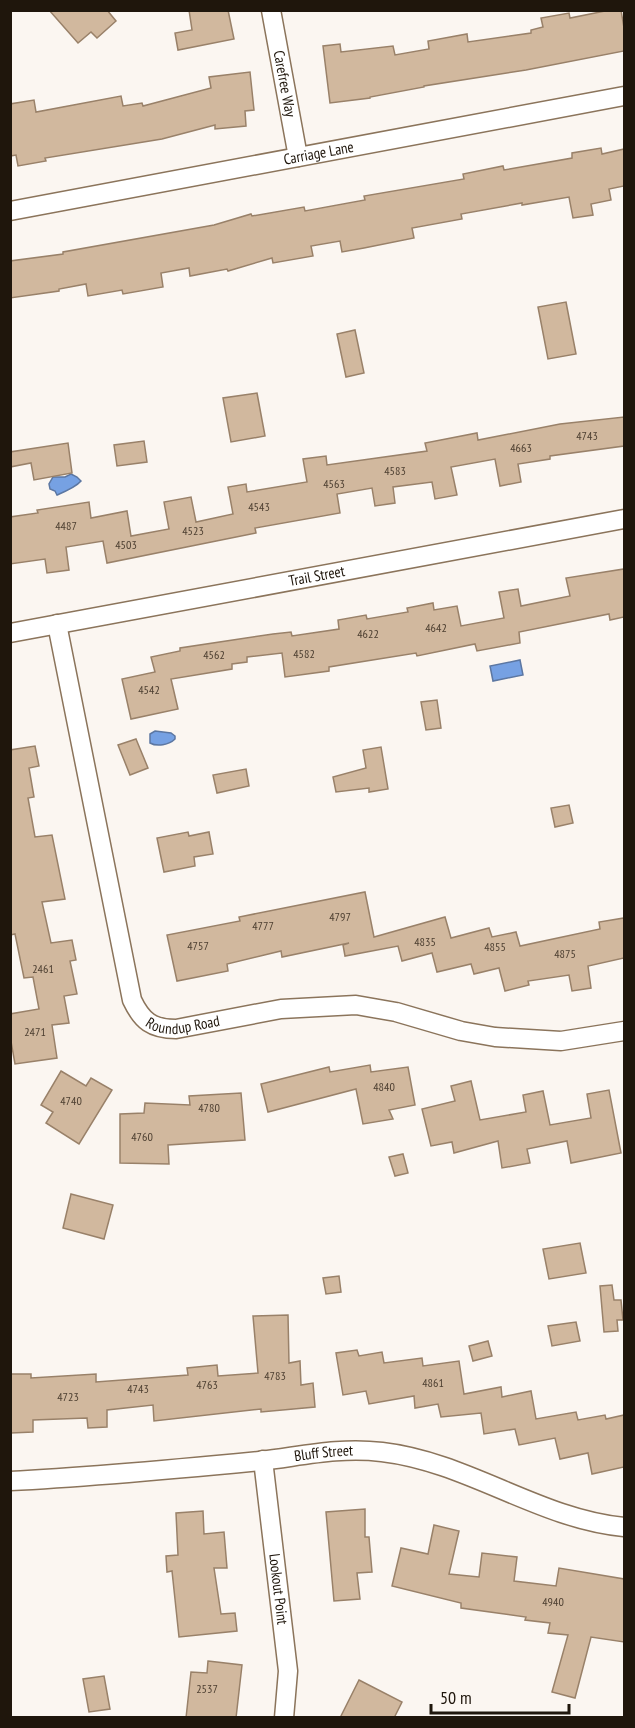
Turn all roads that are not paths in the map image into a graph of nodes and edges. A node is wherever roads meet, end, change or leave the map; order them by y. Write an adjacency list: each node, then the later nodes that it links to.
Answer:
1 (271, 10): 3 (street, Carefree Way)
2 (624, 96): 3 (street, Carriage Lane)
3 (298, 157): 4 (street, Carriage Lane)
4 (10, 211)
5 (624, 519): 6 (street, Trail Street)
6 (57, 624): 7 (street, Trail Street); 8 (street, Roundup Road)
7 (10, 633)
8 (624, 1031)
9 (263, 1460): 10 (street, Bluff Street); 11 (street, Bluff Street); 12 (street, Lookout Point)
10 (10, 1481)
11 (624, 1527)
12 (284, 1718)

